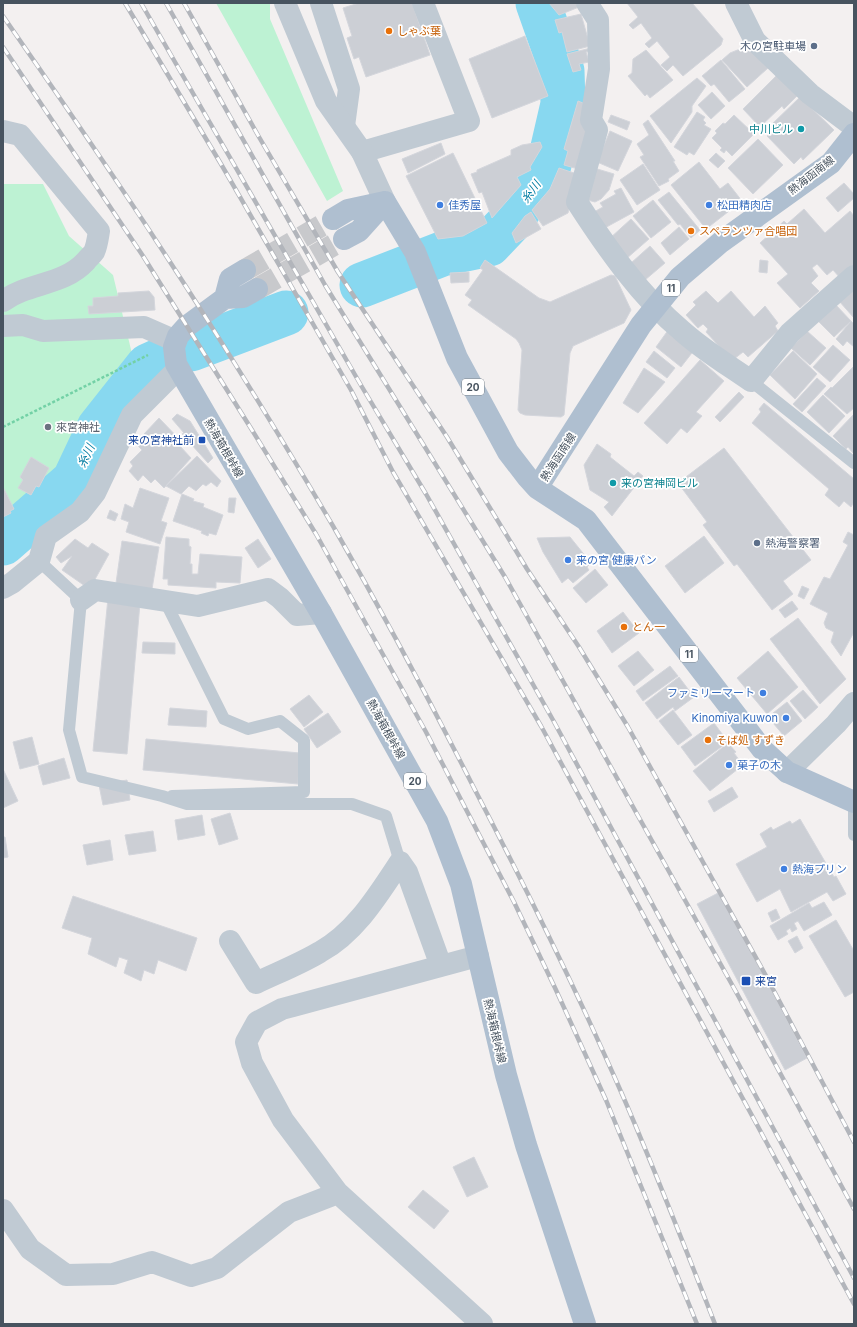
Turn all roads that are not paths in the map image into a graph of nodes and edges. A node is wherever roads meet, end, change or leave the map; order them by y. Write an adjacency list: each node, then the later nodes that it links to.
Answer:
1 (285, 3): 6 (street)
2 (321, 3): 6 (street)
3 (423, 3): 10 (street)
4 (587, 3): 19 (street)
5 (736, 3): 7 (street)
6 (344, 126): 10 (street)
7 (854, 127)
8 (3, 131): 18 (street)
9 (854, 134): 19 (main road, 熱海函南線 / 11)
10 (362, 152): 11 (street)
11 (385, 202): 12 (main road); 13 (main road); 25 (main road, 20)
12 (333, 219)
13 (344, 239)
14 (245, 270): 17 (main road)
15 (854, 276): 23 (street)
16 (257, 289): 17 (main road)
17 (225, 298): 21 (main road)
18 (3, 301)
19 (656, 307): 23 (street); 25 (main road, 熱海函南線 / 11)
20 (3, 326): 21 (street)
21 (176, 341): 22 (main road, 熱海箱根峠線 / 20)
22 (178, 369): 26 (street); 30 (main road, 熱海箱根峠線 / 20)
23 (751, 381): 24 (lane)
24 (854, 463)
25 (537, 488): 32 (main road, 熱海函南線 / 11)
26 (39, 561): 27 (street); 28 (lane)
27 (3, 588)
28 (81, 600): 29 (street); 33 (lane)
29 (165, 601): 30 (street); 33 (lane)
30 (321, 612): 38 (main road, 熱海箱根峠線 / 20)
31 (854, 703): 32 (street)
32 (787, 772): 34 (main road, 熱海函南線 / 11)
33 (162, 796): 36 (lane)
34 (854, 802): 35 (lane)
35 (854, 835)
36 (400, 862): 37 (street); 39 (street)
37 (230, 941)
38 (478, 956): 39 (street); 43 (main road, 熱海箱根峠線 / 20)
39 (441, 966): 40 (street)
40 (338, 1193): 41 (street); 42 (street)
41 (3, 1210)
42 (482, 1324)
43 (585, 1324)

